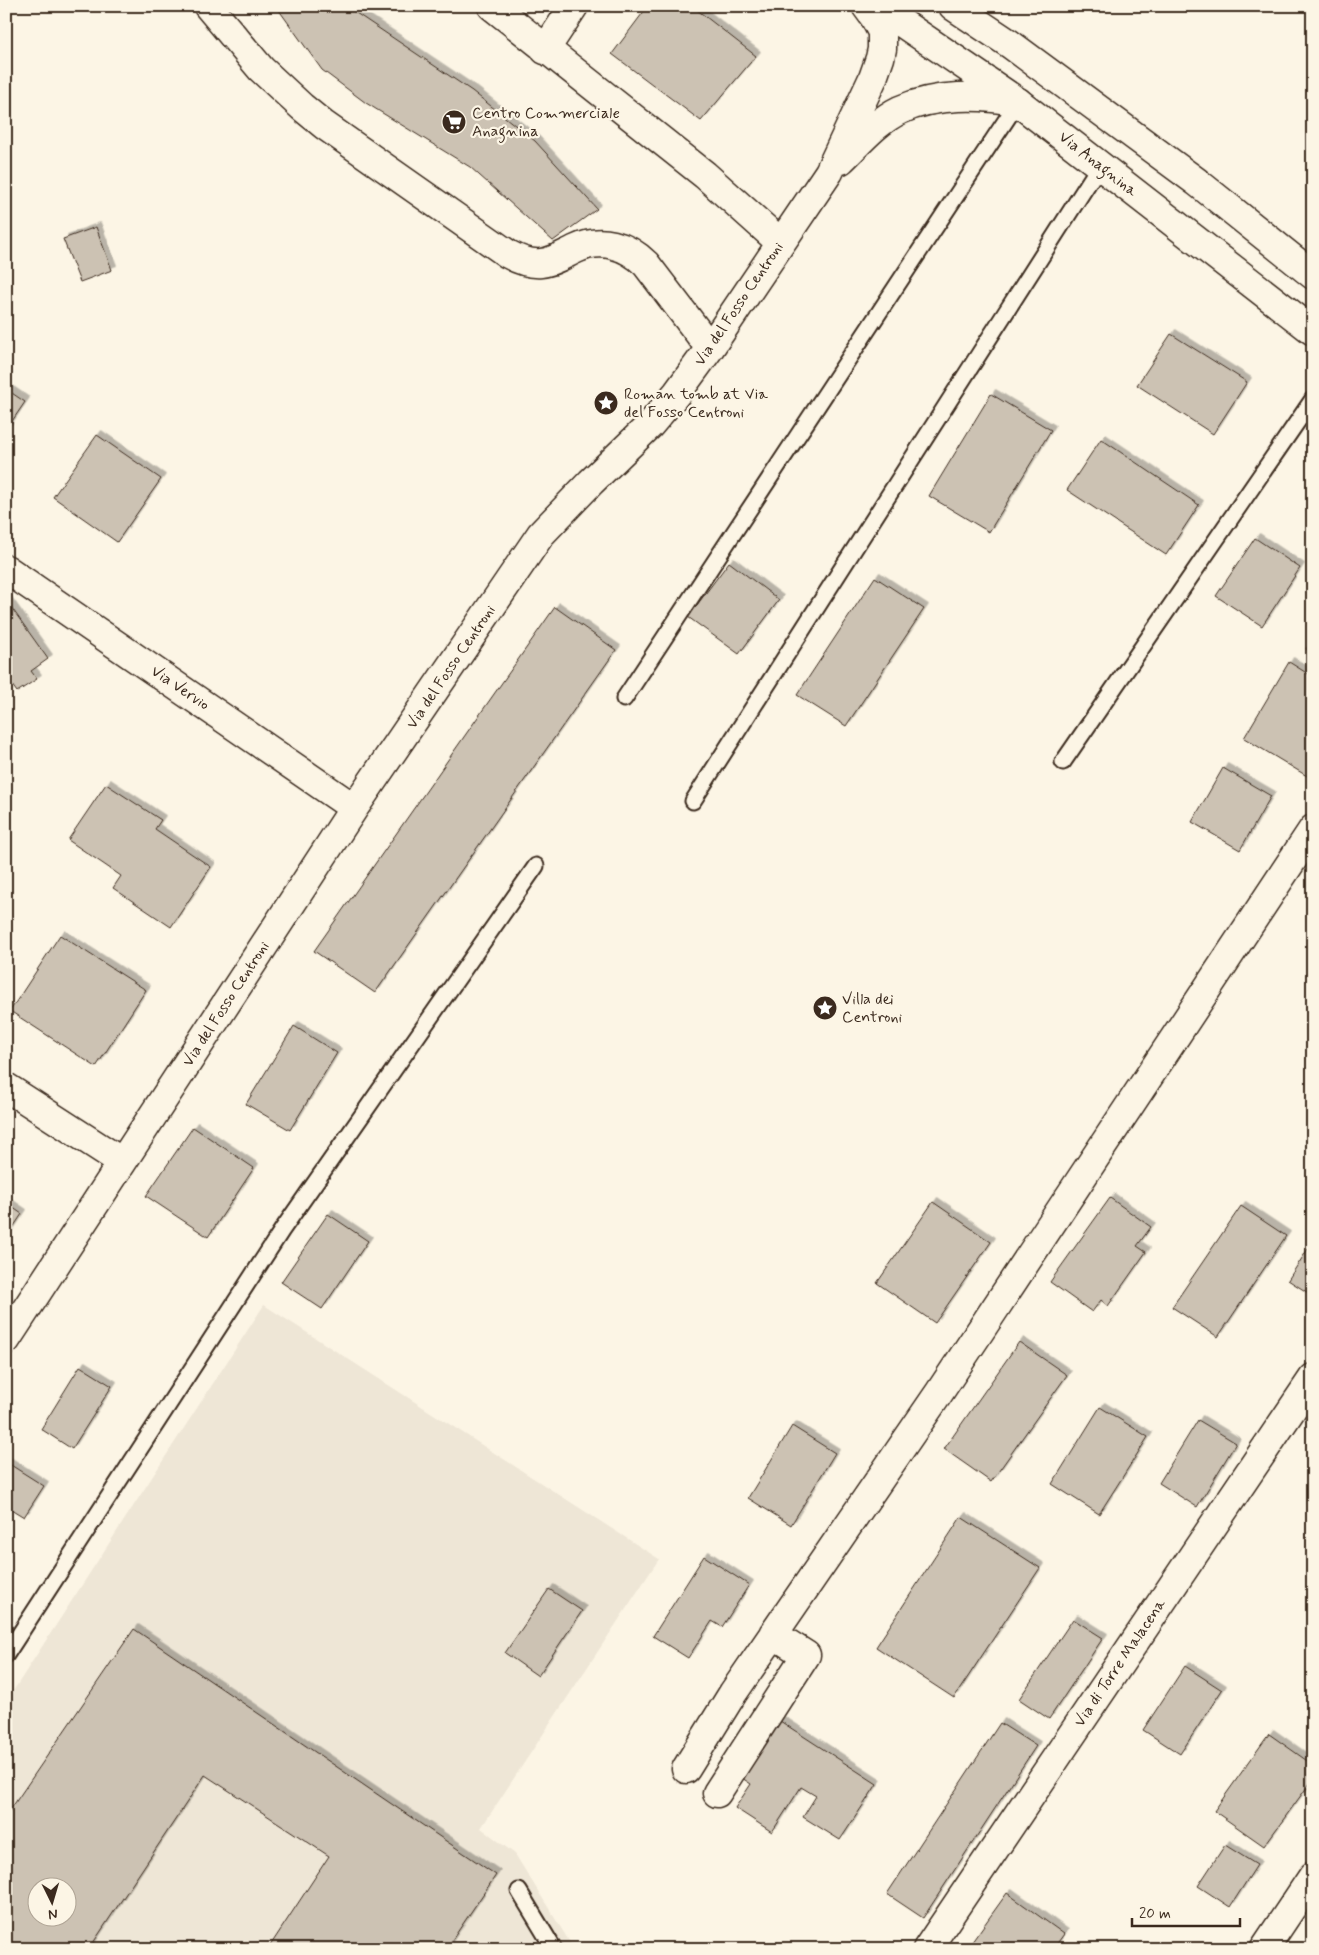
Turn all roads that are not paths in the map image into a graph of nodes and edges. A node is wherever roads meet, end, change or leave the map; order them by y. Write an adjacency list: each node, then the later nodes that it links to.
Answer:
1 (208, 6): 14 (street)
2 (492, 6): 7 (street)
3 (574, 6): 7 (street)
4 (866, 6): 10 (street, Via del Fosso Centroni)
5 (877, 6): 8 (street, Via Anagnina)
6 (953, 6): 12 (street)
7 (545, 50): 11 (street)
8 (1018, 102): 9 (street, Via Anagnina); 10 (street); 17 (lane)
9 (1100, 165): 13 (street, Via Anagnina); 19 (lane)
10 (830, 172): 11 (street, Via del Fosso Centroni)
11 (781, 243): 14 (street, Via del Fosso Centroni)
12 (1313, 275)
13 (1313, 332)
14 (710, 348): 20 (street, Via del Fosso Centroni)
15 (1313, 399): 18 (lane)
16 (6, 569): 20 (street, Via Vervio)
17 (624, 698)
18 (1063, 762)
19 (693, 801)
20 (354, 808): 24 (street, Via del Fosso Centroni)
21 (1313, 829): 27 (street)
22 (536, 866): 28 (lane)
23 (6, 1087): 24 (street)
24 (122, 1162): 25 (street, Via del Fosso Centroni)
25 (6, 1340)
26 (1313, 1378): 34 (street, Via di Torre Malacena)
27 (773, 1634): 29 (street); 30 (street)
28 (6, 1655)
29 (686, 1769)
30 (718, 1793)
31 (1313, 1876): 35 (street)
32 (519, 1891): 33 (lane)
33 (554, 1949)
34 (927, 1949)
35 (1264, 1949)

